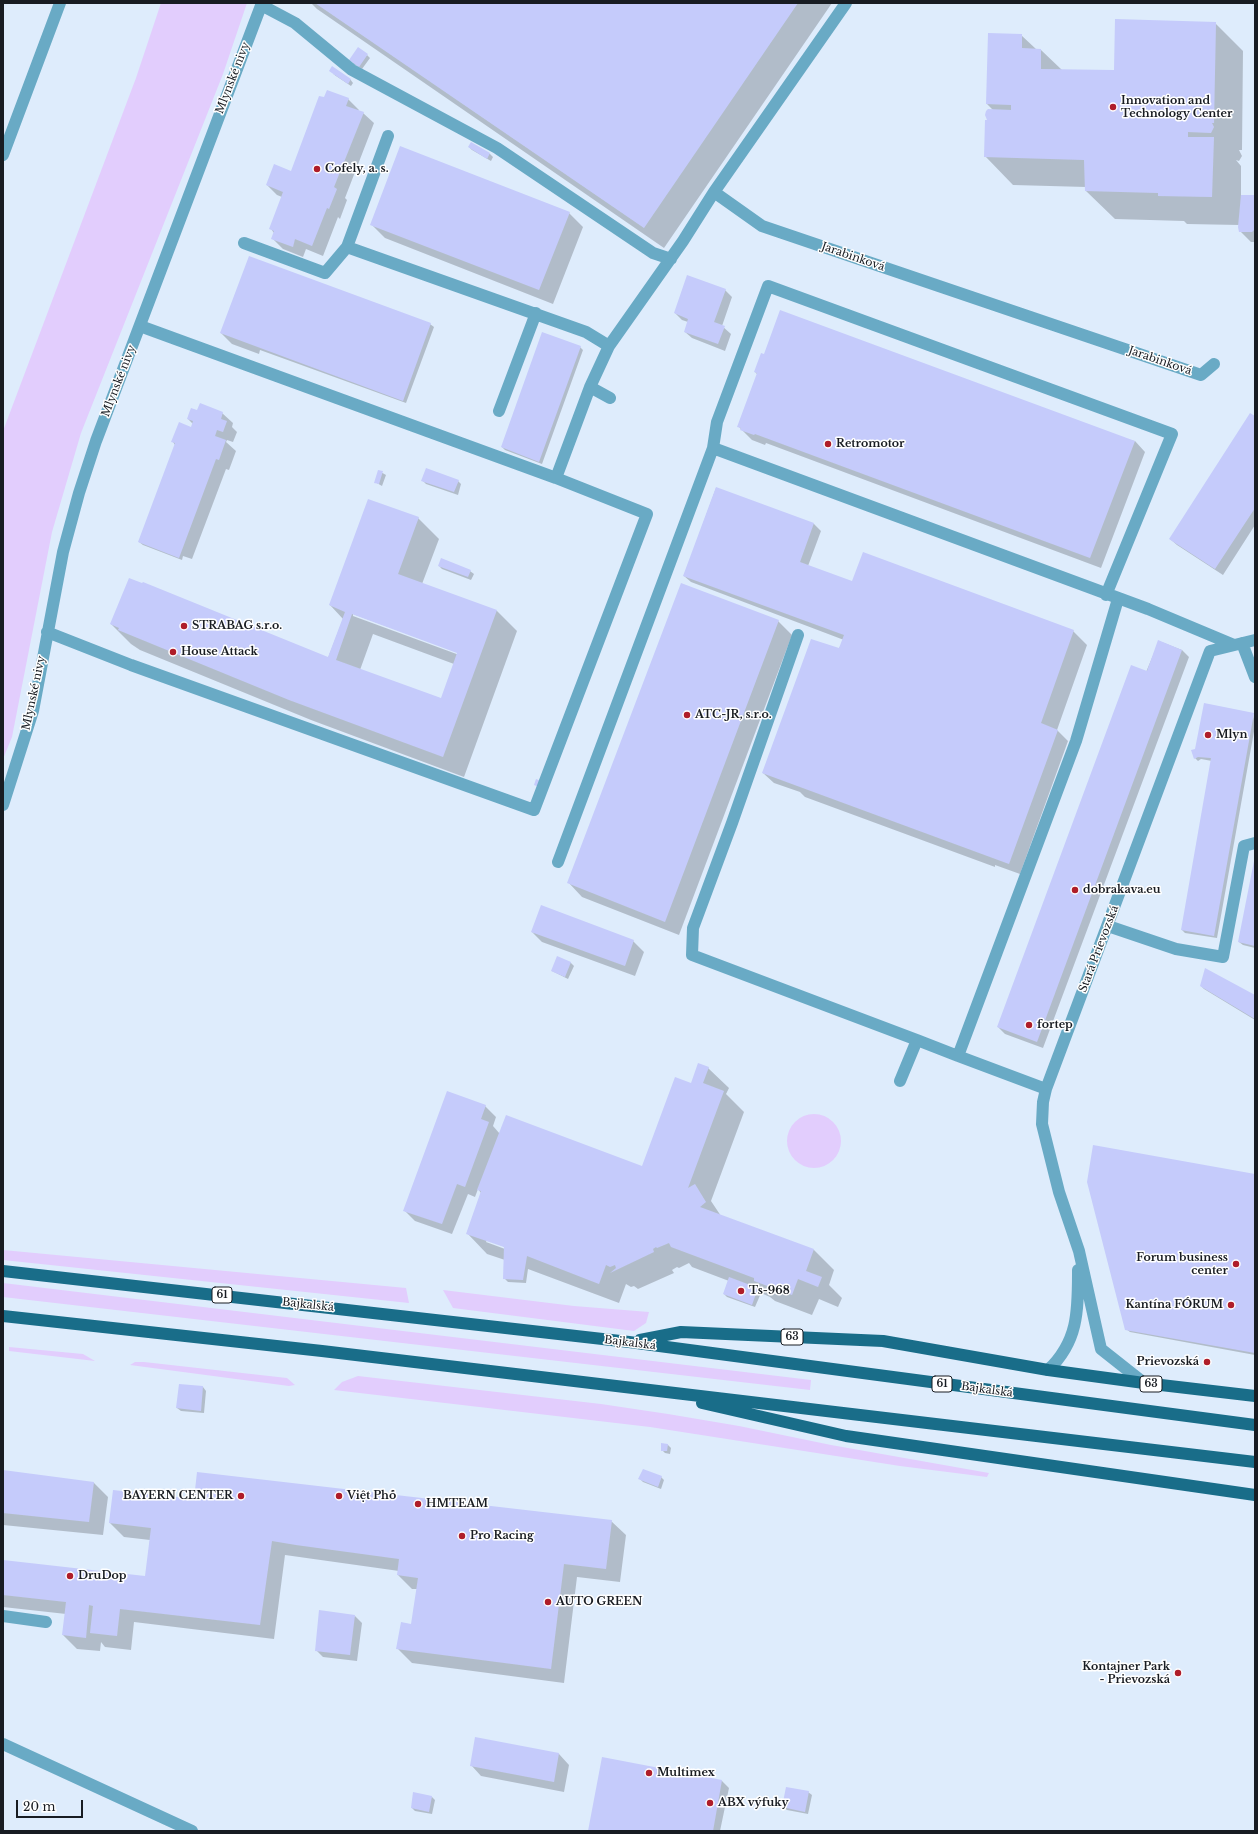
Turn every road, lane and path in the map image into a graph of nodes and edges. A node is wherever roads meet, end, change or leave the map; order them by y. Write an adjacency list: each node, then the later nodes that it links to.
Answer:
1 (60, 3): 5 (street)
2 (846, 3): 6 (street)
3 (262, 4): 9 (street); 11 (street, Mlynské nivy)
4 (388, 136): 8 (street)
5 (3, 155)
6 (714, 192): 9 (street); 13 (street, Jarabinková)
7 (244, 243): 8 (street)
8 (348, 247): 10 (street)
9 (671, 259): 12 (street)
10 (536, 313): 12 (street); 16 (street)
11 (140, 326): 18 (street); 21 (street, Mlynské nivy)
12 (609, 346): 14 (street)
13 (1214, 364)
14 (590, 387): 15 (street); 18 (street)
15 (610, 398)
16 (499, 411)
17 (713, 448): 19 (street); 19 (street); 30 (street)
18 (556, 478): 21 (street)
19 (1106, 595): 20 (street)
20 (1118, 599): 24 (street); 33 (street)
21 (47, 632): 26 (street, Mlynské nivy)
22 (798, 634): 32 (street)
23 (1255, 640): 24 (street, Stará Prievozská)
24 (1238, 644): 25 (street); 31 (street, Stará Prievozská)
25 (1255, 677)
26 (15, 771): 27 (street, Mlynské nivy); 28 (street, Mlynské nivy)
27 (3, 786)
28 (3, 805)
29 (1255, 843): 31 (street)
30 (558, 862)
31 (1108, 926): 35 (street, Stará Prievozská)
32 (917, 1040): 33 (street); 34 (street)
33 (958, 1056): 35 (street)
34 (900, 1081)
35 (1046, 1089): 36 (street, Stará Prievozská)
36 (1079, 1250): 40 (street, Stará Prievozská); 41 (street, Stará Prievozská)
37 (3, 1271): 39 (main road, Bajkalská / 61)
38 (3, 1316): 42 (main road)
39 (629, 1342): 40 (main road, 63); 44 (main road, Bajkalská / 61)
40 (1048, 1370): 41 (main road, 63)
41 (1144, 1383): 43 (main road, 63)
42 (638, 1389): 45 (main road); 46 (main road)
43 (1255, 1396)
44 (1255, 1425)
45 (1255, 1462)
46 (1255, 1495)
47 (3, 1616): 48 (street)
48 (46, 1622)
49 (3, 1744): 50 (street)
50 (192, 1831)

